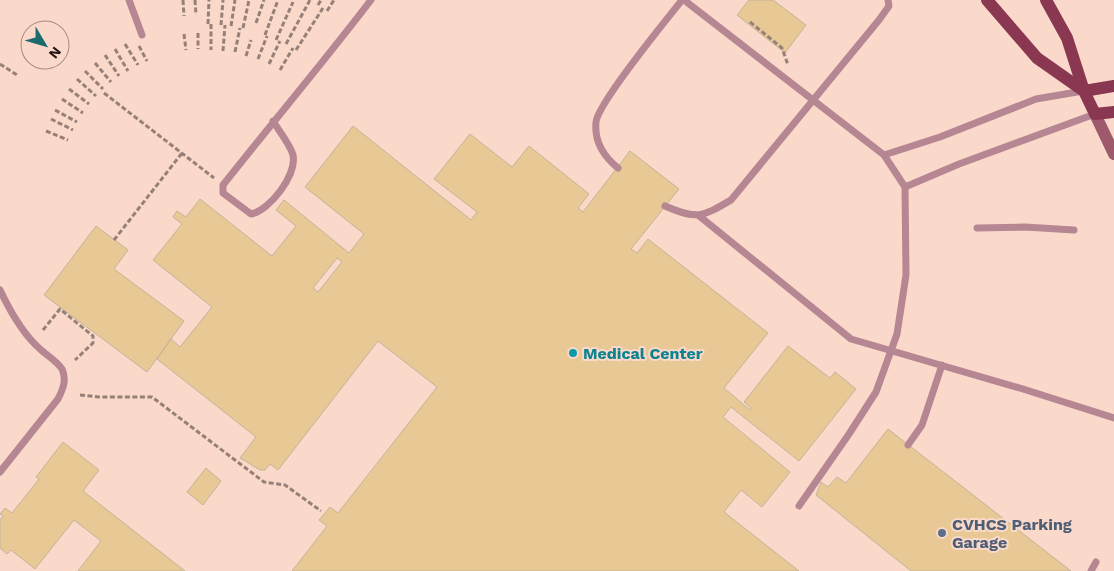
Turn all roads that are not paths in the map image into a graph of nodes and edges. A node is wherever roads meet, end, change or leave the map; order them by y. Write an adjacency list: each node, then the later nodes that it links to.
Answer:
1 (129, 0): 7 (lane)
2 (370, 0): 13 (lane)
3 (888, 0): 10 (lane)
4 (987, 0): 9 (main road)
5 (1046, 0): 9 (main road)
6 (686, 1): 10 (lane); 16 (lane)
7 (142, 35)
8 (1114, 86): 9 (main road)
9 (1084, 91): 12 (main road); 15 (lane)
10 (814, 100): 15 (lane); 19 (lane)
11 (1114, 112): 12 (main road)
12 (1095, 114): 14 (main road); 17 (lane)
13 (273, 122): 13 (lane)
14 (1114, 154)
15 (884, 155): 17 (lane)
16 (618, 168)
17 (905, 187): 23 (lane)
18 (665, 206): 19 (lane)
19 (698, 215): 23 (lane)
20 (977, 228): 21 (lane)
21 (1074, 230)
22 (0, 290): 27 (lane)
23 (891, 350): 24 (lane); 28 (lane)
24 (942, 366): 25 (lane); 26 (lane)
25 (1114, 418)
26 (908, 445)
27 (0, 472)
28 (799, 506)
29 (1096, 562): 30 (lane)
30 (1090, 571)

